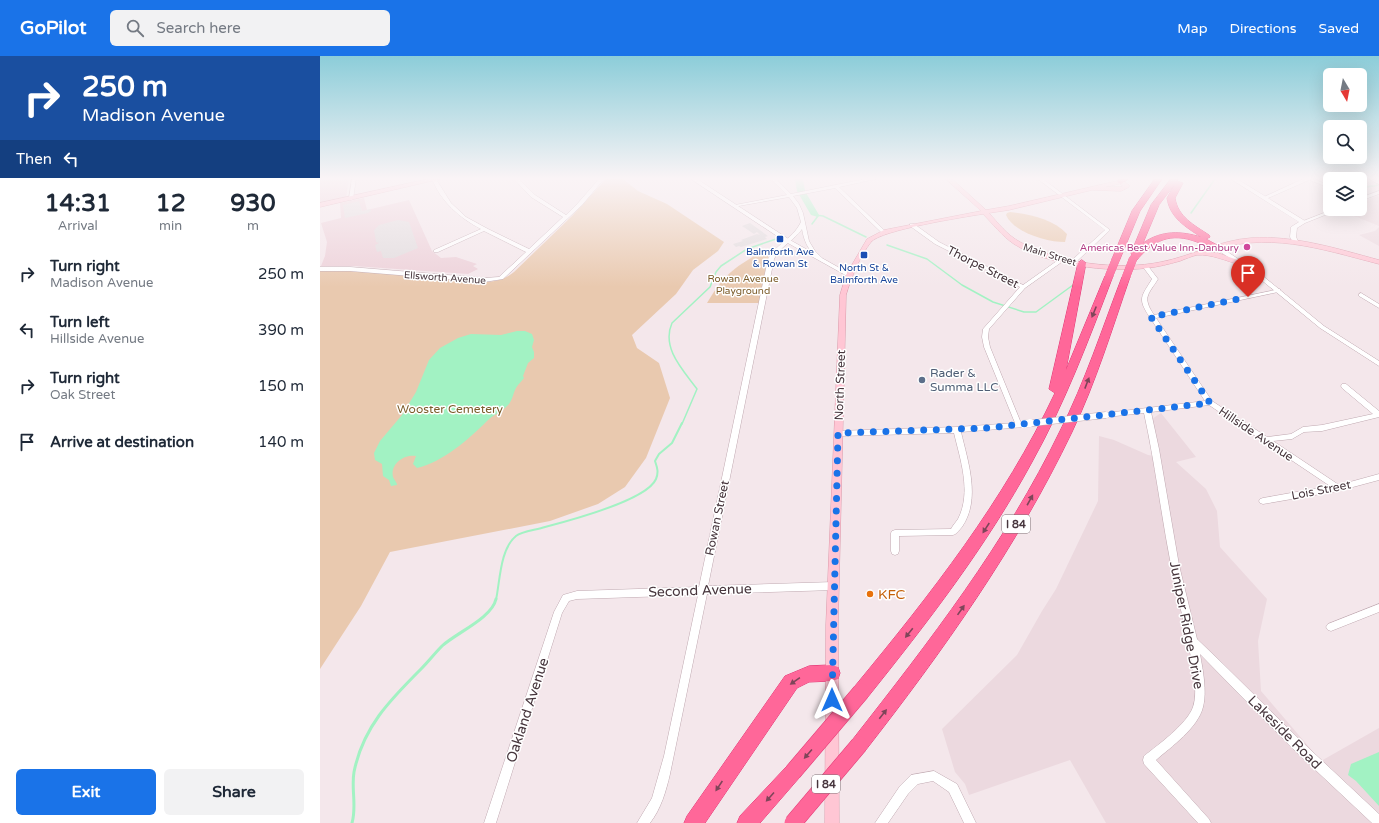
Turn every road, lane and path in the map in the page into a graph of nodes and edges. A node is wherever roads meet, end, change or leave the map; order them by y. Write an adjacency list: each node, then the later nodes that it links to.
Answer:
1 (462, 215): 19 (street)
2 (562, 215): 15 (street)
3 (568, 215): 15 (street, Ellsworth Avenue)
4 (748, 215): 21 (street)
5 (801, 215): 16 (street)
6 (866, 215): 20 (street)
7 (969, 215): 18 (main road, North Street)
8 (987, 215): 28 (main road, Main Street)
9 (1087, 215): 30 (street)
10 (1134, 215): 50 (highway, I 84, one-way to 50, bridge)
11 (1151, 215): 29 (highway, I 84)
12 (1178, 215): 23 (highway)
13 (1292, 215): 17 (street)
14 (1323, 215): 17 (street)
15 (566, 217): 25 (street, Ellsworth Avenue)
16 (803, 222): 21 (street, Rowan Street); 27 (street)
17 (1304, 222): 22 (street)
18 (912, 225): 20 (main road, North Street); 36 (street, Thorpe Street)
19 (485, 229): 24 (street); 25 (street)
20 (884, 232): 35 (main road, North Street)
21 (788, 241): 27 (street); 56 (street, Rowan Street)
22 (1296, 243): 23 (main road); 31 (main road)
23 (1215, 246): 26 (main road); 29 (highway); 32 (street)
24 (436, 251)
25 (529, 251): 34 (street, Ellsworth Avenue)
26 (1189, 255): 32 (main road); 33 (main road, Main Street)
27 (819, 258): 35 (street)
28 (1063, 259): 30 (main road, Main Street); 36 (street)
29 (1133, 260): 67 (highway, I 84, one-way to 29, bridge)
30 (1078, 262): 33 (main road, Main Street); 50 (highway)
31 (1379, 262)
32 (1241, 263): 37 (street)
33 (1146, 267): 40 (street, Hillside Avenue)
34 (320, 269)
35 (849, 275): 48 (main road, North Street)
36 (1023, 287): 46 (street, Thorpe Street)
37 (1278, 290): 40 (street); 41 (street)
38 (1361, 295): 39 (street)
39 (1379, 306)
40 (1151, 317): 43 (street, Hillside Avenue)
41 (1379, 364)
42 (1344, 386): 45 (street)
43 (1210, 403): 44 (street); 49 (street, Hillside Avenue)
44 (1147, 410): 46 (street, bridge); 60 (street, Juniper Ridge Drive)
45 (1379, 415): 49 (street)
46 (1021, 425): 47 (street)
47 (957, 430): 48 (street); 54 (street)
48 (838, 433): 55 (main road, North Street)
49 (1265, 440): 52 (street, Hillside Avenue)
50 (1032, 450): 66 (highway, I 84, one-way to 66, bridge)
51 (1379, 477): 52 (street, Lois Street)
52 (1338, 488): 53 (street, Lois Street)
53 (1263, 501)
54 (895, 551)
55 (834, 586): 56 (street, Second Avenue); 61 (main road, North Street)
56 (702, 590): 57 (street, Second Avenue); 64 (street, Rowan Street)
57 (566, 598): 63 (street, Oakland Avenue)
58 (1379, 608): 59 (street)
59 (1331, 627)
60 (1192, 641): 62 (street, Lakeside Road); 71 (street, Juniper Ridge Drive)
61 (832, 673): 65 (highway, one-way to 65); 68 (main road, North Street)
62 (1379, 822)
63 (490, 823)
64 (643, 823)
65 (694, 823)
66 (747, 823)
67 (793, 823)
68 (832, 823)
69 (881, 823): 70 (street)
70 (970, 823)
71 (1205, 823)

